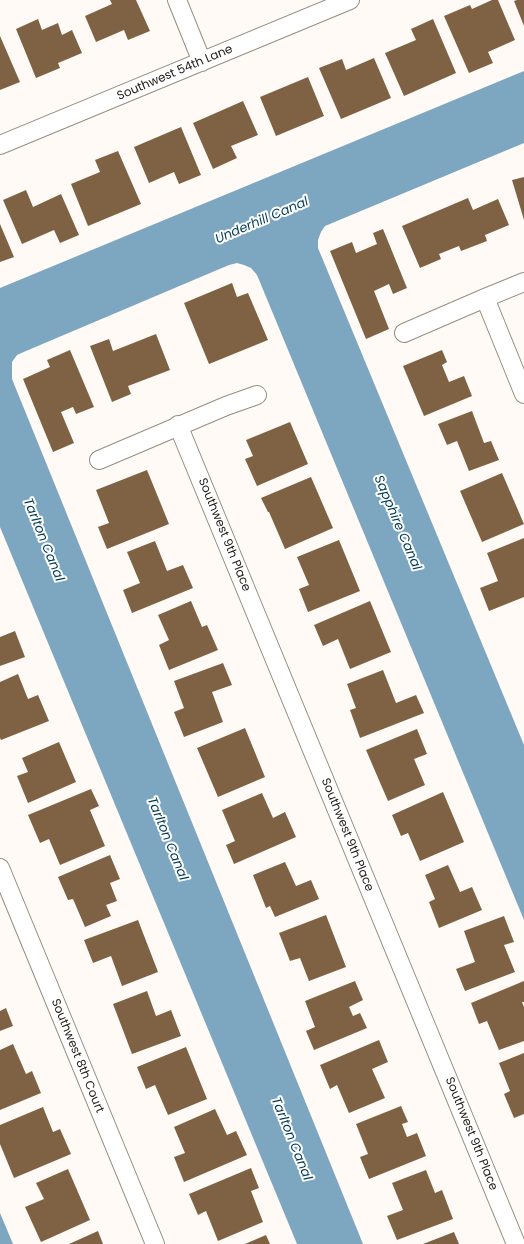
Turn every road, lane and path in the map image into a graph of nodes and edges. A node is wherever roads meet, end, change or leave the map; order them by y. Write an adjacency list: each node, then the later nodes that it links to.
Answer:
1 (177, 0): 3 (street)
2 (350, 0): 3 (street, Southwest 54th Lane)
3 (202, 62): 4 (street, Southwest 54th Lane)
4 (0, 145)
5 (524, 282): 6 (street)
6 (484, 298): 7 (street); 8 (street)
7 (404, 332)
8 (524, 394)
9 (257, 395): 10 (street)
10 (178, 426): 11 (street); 14 (street, Southwest 9th Place)
11 (98, 460)
12 (0, 868): 13 (street, Southwest 8th Court)
13 (155, 1244)
14 (516, 1244)

